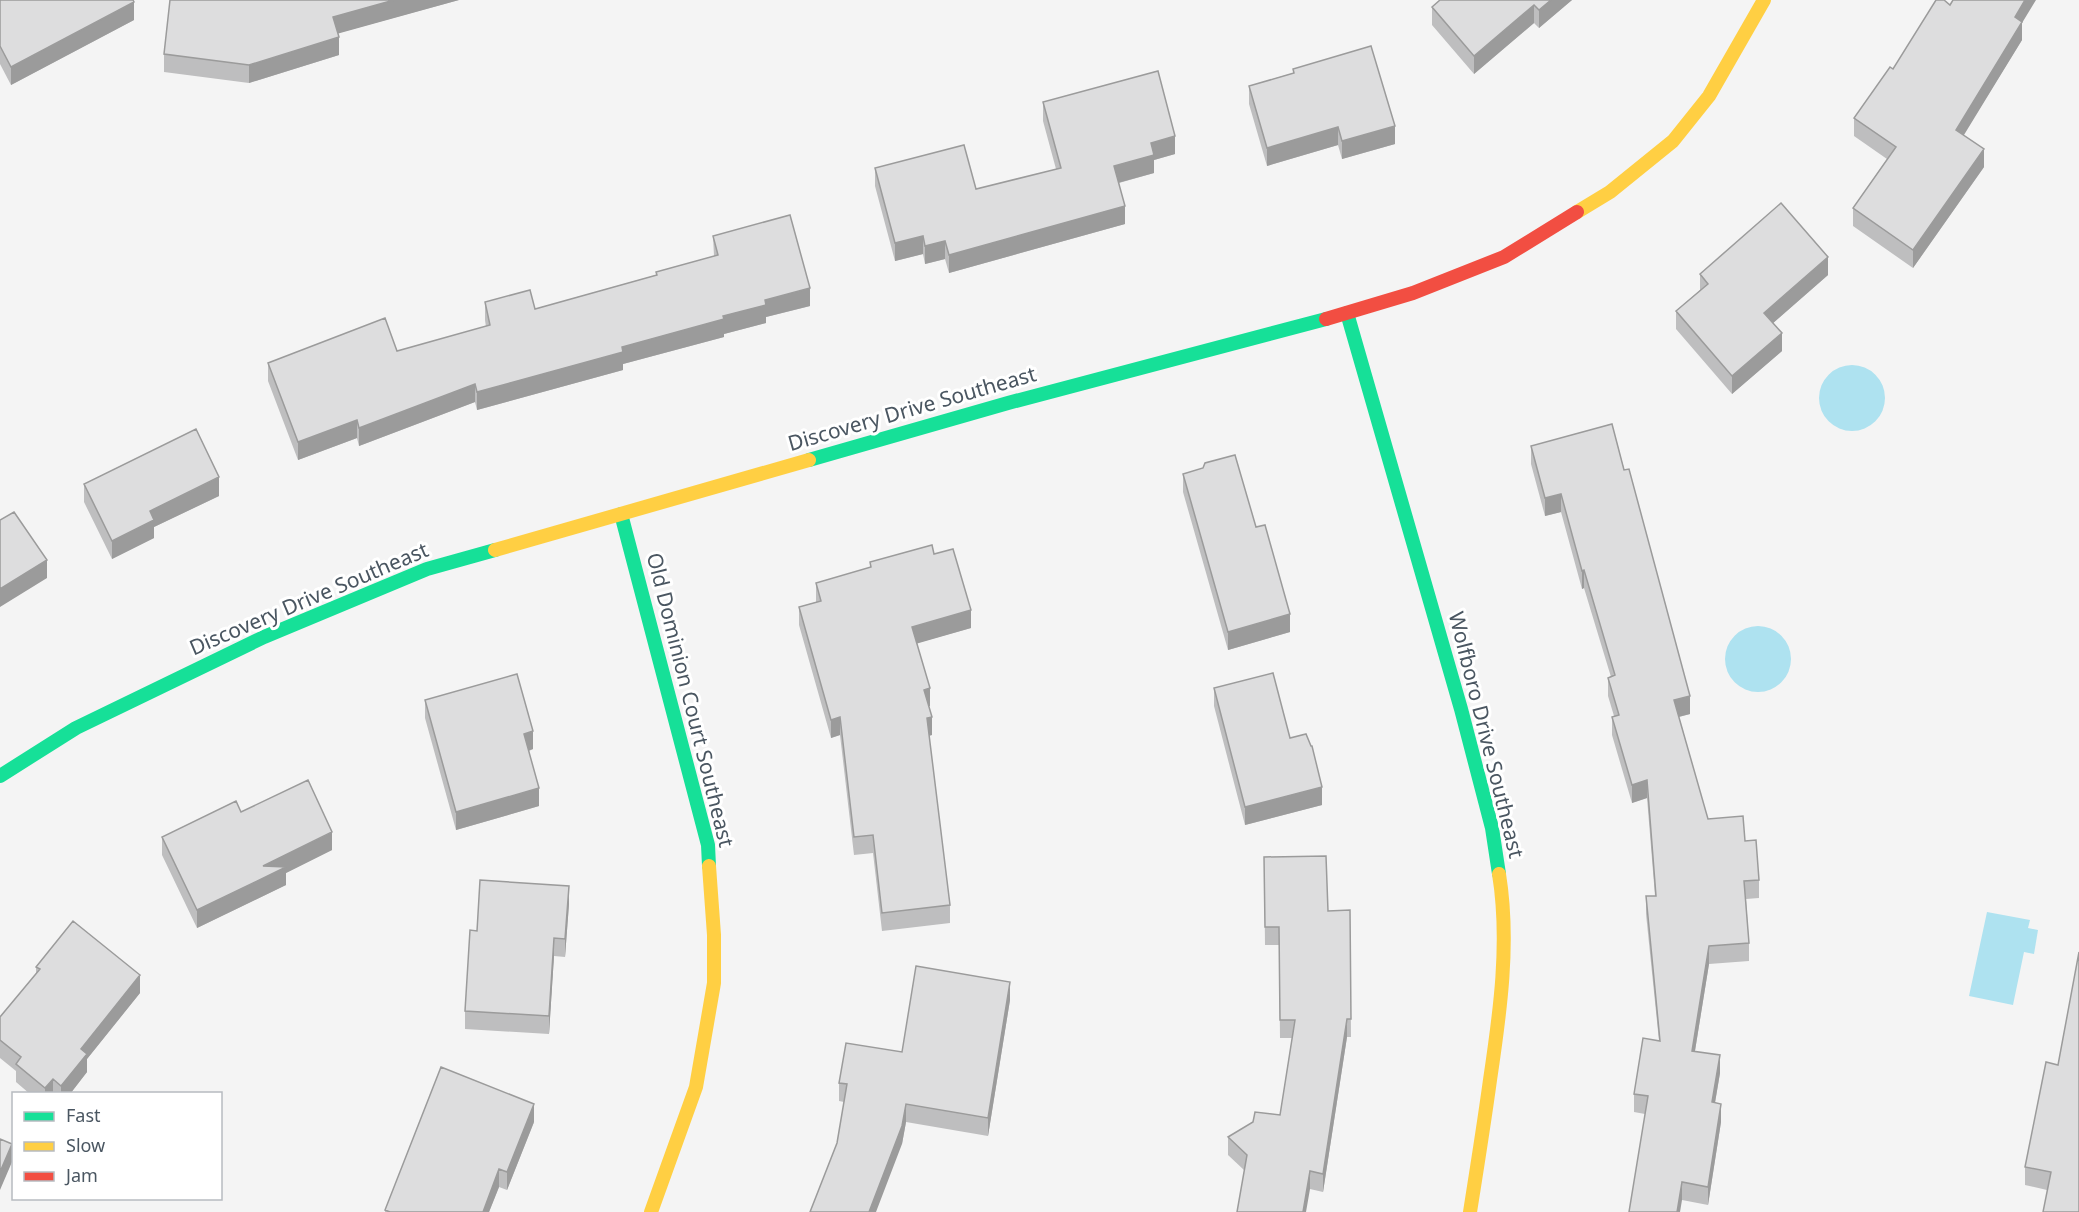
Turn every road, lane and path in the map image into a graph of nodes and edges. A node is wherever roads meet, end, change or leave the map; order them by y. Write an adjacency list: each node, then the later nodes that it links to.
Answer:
1 (1764, 0): 2 (street, Discovery Drive Southeast)
2 (1347, 313): 3 (street, Discovery Drive Southeast); 6 (street, Wolfboro Drive Southeast)
3 (621, 514): 4 (street, Discovery Drive Southeast); 5 (street, Old Dominion Court Southeast)
4 (0, 776)
5 (651, 1212)
6 (1470, 1212)

